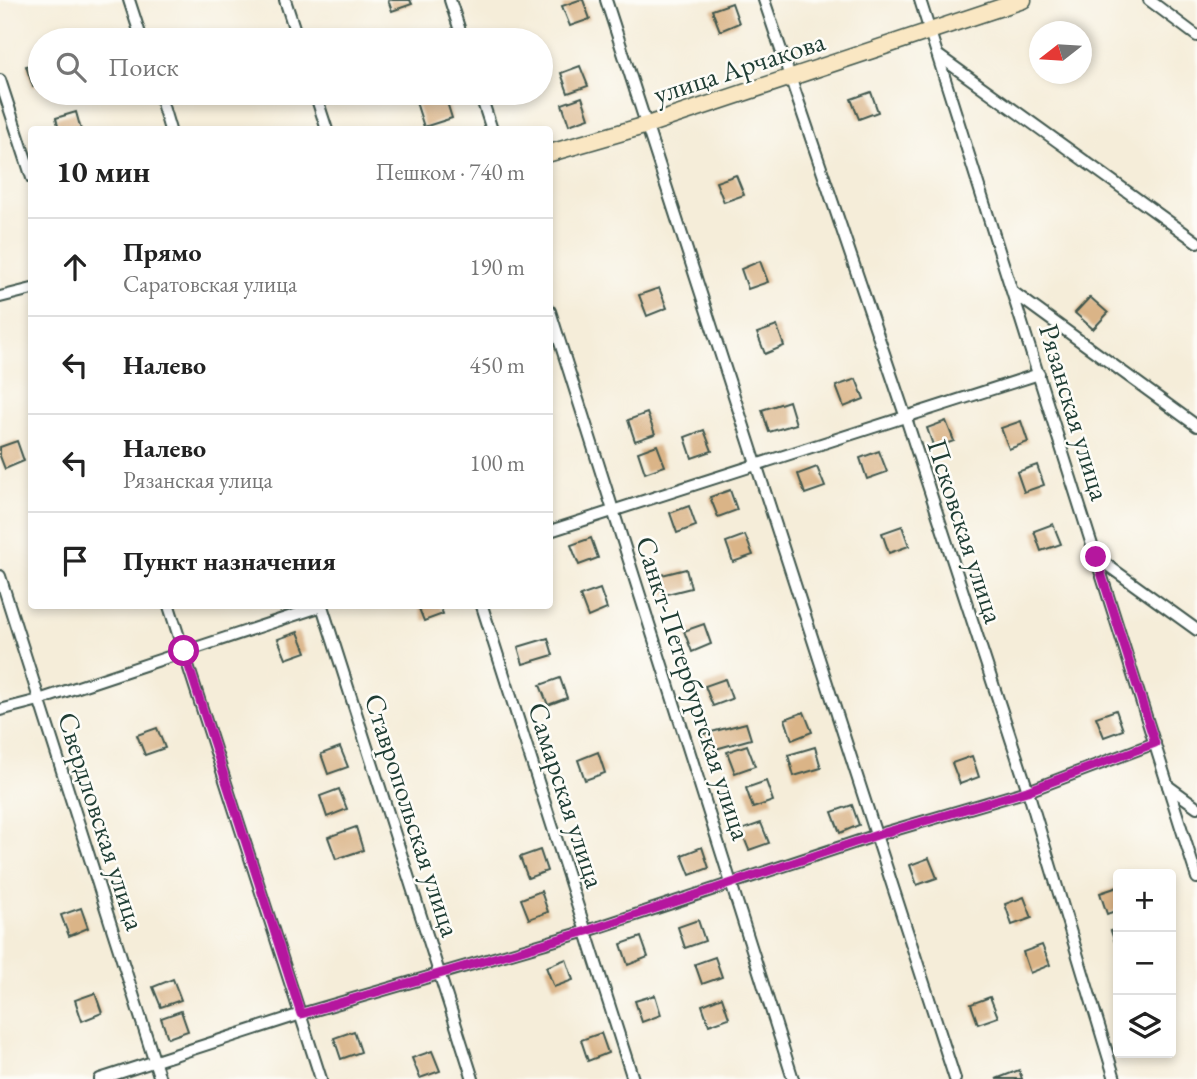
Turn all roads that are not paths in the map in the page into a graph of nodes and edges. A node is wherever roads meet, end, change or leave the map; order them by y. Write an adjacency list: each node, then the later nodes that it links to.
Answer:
1 (130, 0): 9 (street)
2 (285, 0): 10 (street)
3 (450, 0): 11 (street)
4 (606, 0): 20 (street)
5 (764, 0): 15 (street, Псковская улица)
6 (920, 0): 12 (street, Рязанская улица)
7 (1023, 0): 12 (street, улица Арчакова)
8 (1149, 0): 13 (street)
9 (138, 28)
10 (294, 28)
11 (459, 28)
12 (930, 29): 14 (street, Рязанская улица); 15 (street, улица Арчакова)
13 (1197, 36)
14 (939, 56): 26 (street); 28 (street, Рязанская улица)
15 (790, 78): 20 (street, улица Арчакова); 32 (street, Псковская улица)
16 (0, 80): 25 (street)
17 (163, 105): 21 (street)
18 (319, 105): 22 (street)
19 (484, 105): 23 (street)
20 (647, 125): 24 (street, улица Арчакова); 34 (street)
21 (169, 126)
22 (326, 126)
23 (491, 126)
24 (553, 152)
25 (28, 166)
26 (1197, 243)
27 (28, 290): 29 (street)
28 (1013, 292): 31 (street, Рязанская улица); 33 (street)
29 (0, 297)
30 (553, 320): 35 (street, Санкт-Петербургская улица)
31 (1039, 374): 32 (street); 37 (street, Рязанская улица)
32 (905, 415): 34 (street); 49 (street, Псковская улица)
33 (1197, 426)
34 (757, 462): 35 (street); 51 (street)
35 (613, 510): 36 (street); 53 (street, Санкт-Петербургская улица)
36 (553, 530)
37 (1096, 557): 43 (street); 47 (street, Рязанская улица)
38 (0, 576): 45 (street, Свердловская улица)
39 (170, 609): 44 (street)
40 (313, 609): 44 (street)
41 (323, 609): 55 (street, Ставропольская улица)
42 (483, 609): 54 (street, Самарская улица)
43 (1197, 630)
44 (184, 651): 45 (street); 56 (street)
45 (39, 699): 46 (street); 57 (street, Свердловская улица)
46 (0, 710)
47 (1155, 743): 48 (street, Рязанская улица); 49 (street)
48 (1168, 786): 50 (street); 52 (street, Рязанская улица)
49 (1027, 791): 51 (street); 65 (street, Псковская улица)
50 (1197, 807)
51 (877, 835): 53 (street); 64 (street)
52 (1197, 878)
53 (732, 882): 54 (street); 63 (street, Санкт-Петербургская улица)
54 (587, 931): 55 (street); 62 (street, Самарская улица)
55 (440, 975): 56 (street); 61 (street, Ставропольская улица)
56 (301, 1014): 57 (street); 60 (street)
57 (155, 1061): 58 (street); 59 (street, Свердловская улица)
58 (100, 1079)
59 (160, 1079)
60 (321, 1079)
61 (473, 1079)
62 (633, 1079)
63 (793, 1079)
64 (955, 1079)
65 (1115, 1079)

